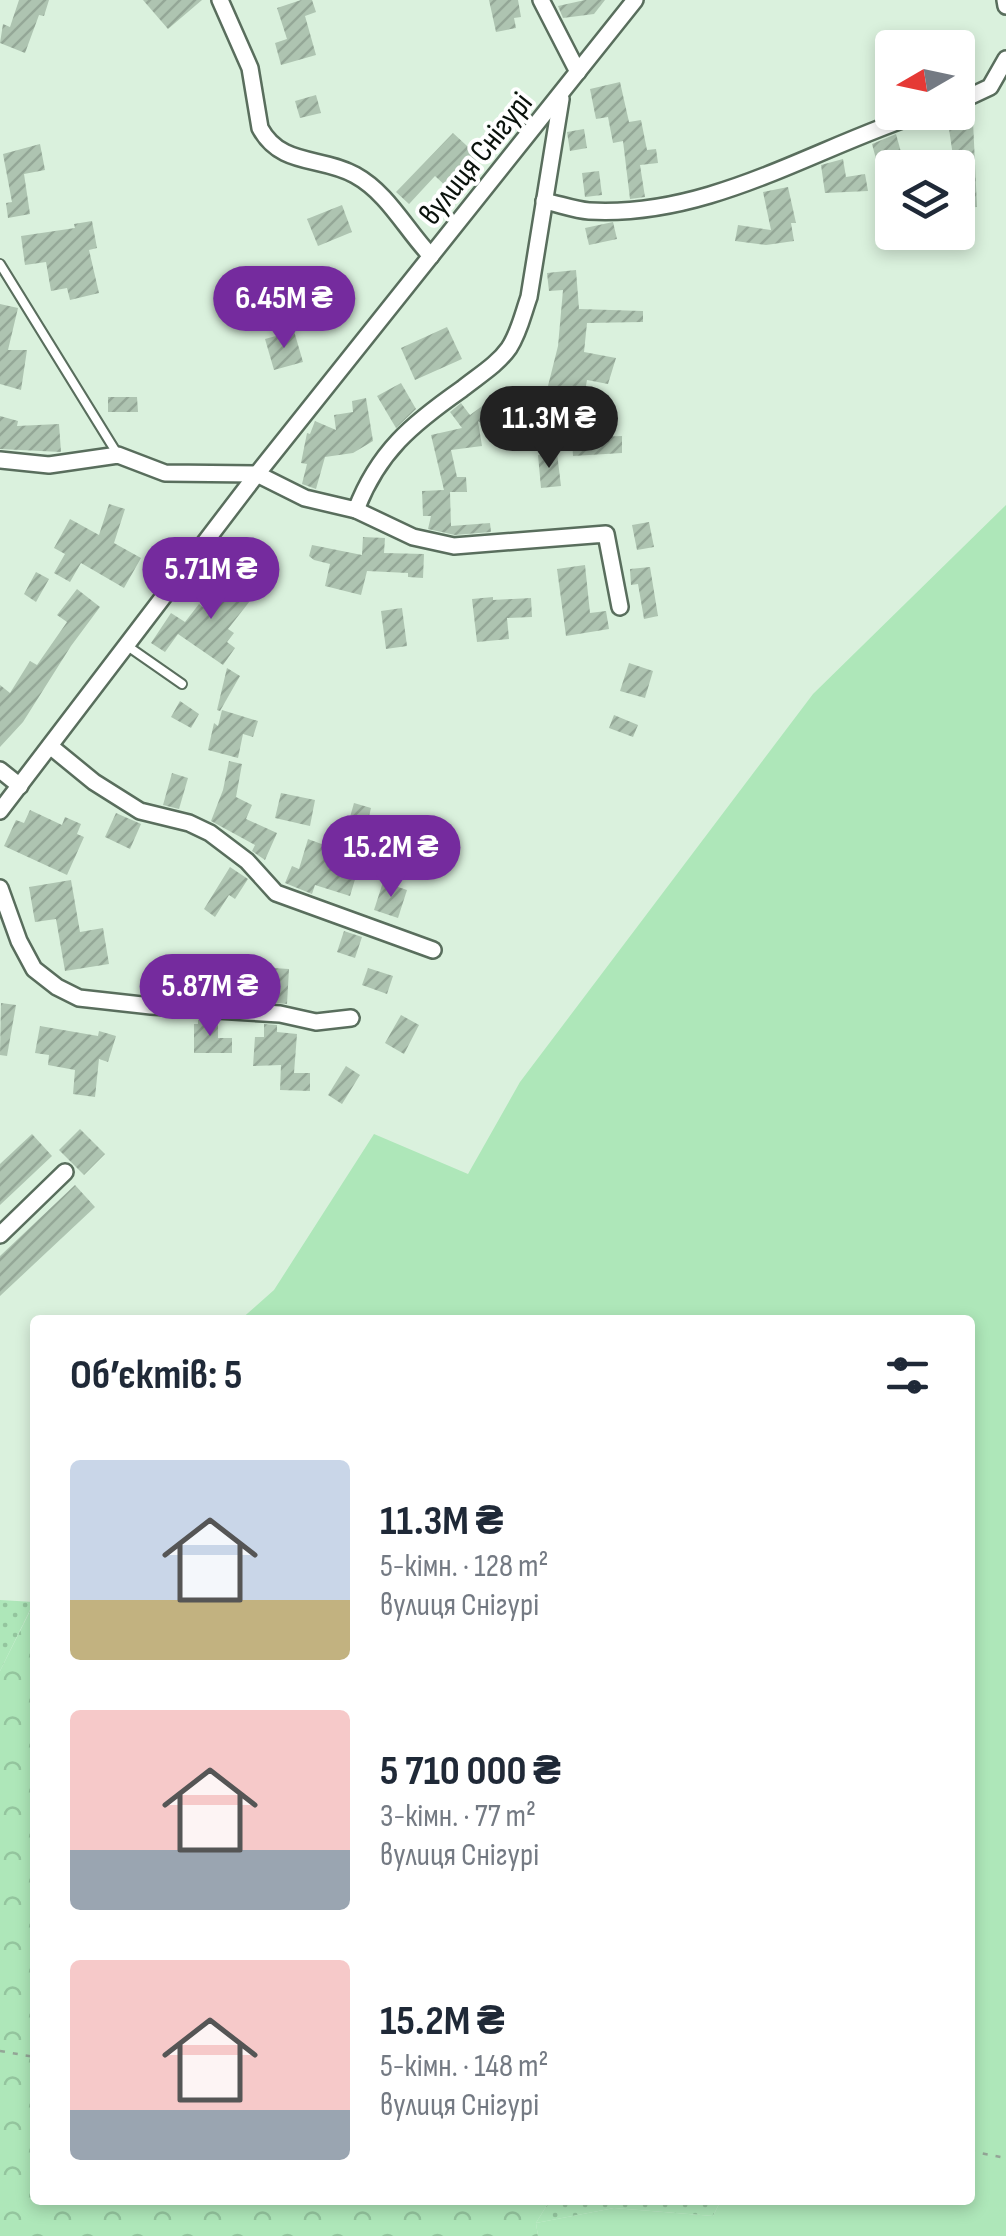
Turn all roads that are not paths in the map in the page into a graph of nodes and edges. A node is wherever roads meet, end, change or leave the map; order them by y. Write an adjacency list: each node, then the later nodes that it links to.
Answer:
1 (220, 0): 10 (street, вулиця Снігурі)
2 (541, 0): 5 (street)
3 (635, 0): 5 (street, вулиця Снігурі)
4 (1006, 59): 6 (street)
5 (578, 72): 7 (street, вулиця Снігурі)
6 (975, 94)
7 (562, 95): 9 (street, вулиця Снігурі); 10 (street, вулиця Снігурі)
8 (875, 128): 9 (street)
9 (544, 201): 15 (street, вулиця Снігурі)
10 (431, 256): 14 (street, вулиця Снігурі)
11 (0, 264): 12 (lane)
12 (118, 455): 13 (street); 14 (street)
13 (0, 460)
14 (258, 474): 15 (street); 17 (street, вулиця Снігурі)
15 (356, 510): 16 (street)
16 (620, 606)
17 (126, 645): 18 (lane); 19 (street, вулиця Снігурі)
18 (182, 684)
19 (50, 746): 21 (street, вулиця Снігурі); 24 (street)
20 (0, 770): 21 (street)
21 (20, 786): 22 (street, вулиця Снігурі)
22 (0, 811)
23 (0, 888): 25 (street)
24 (433, 950)
25 (351, 1018)
26 (65, 1172): 27 (street)
27 (0, 1235)

